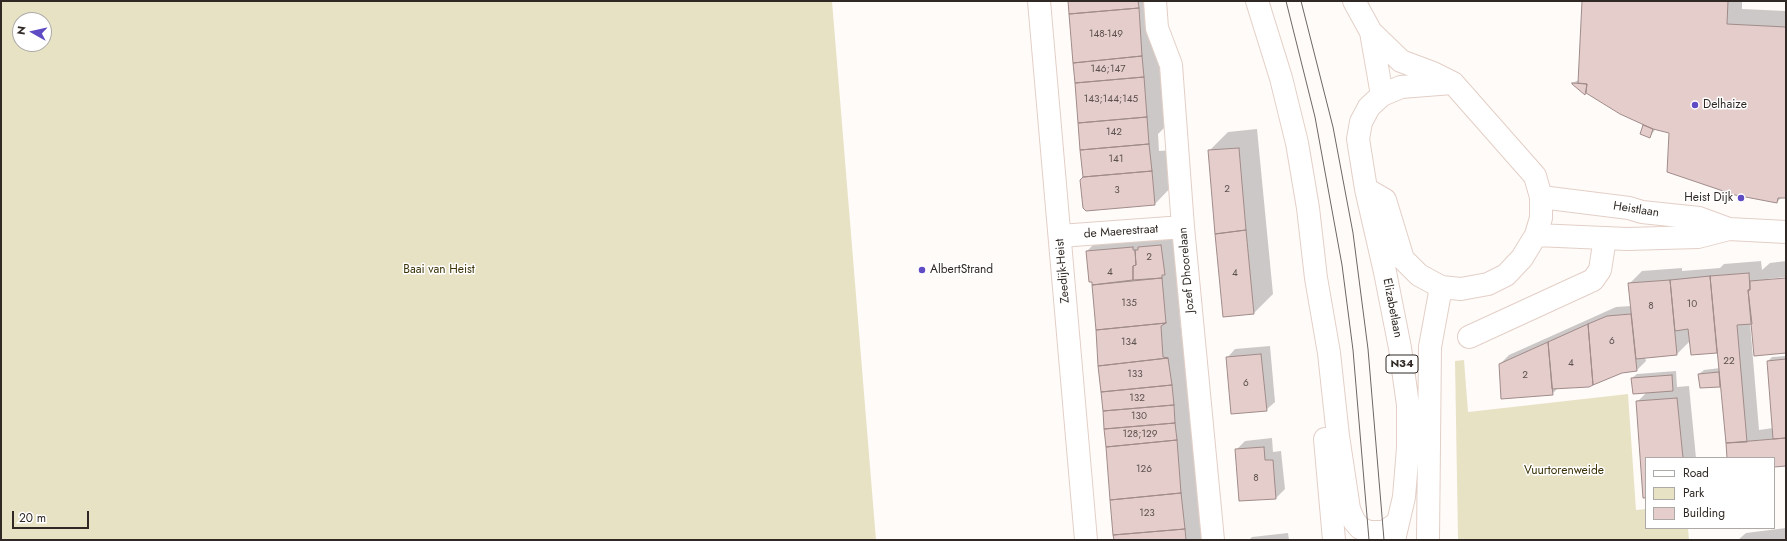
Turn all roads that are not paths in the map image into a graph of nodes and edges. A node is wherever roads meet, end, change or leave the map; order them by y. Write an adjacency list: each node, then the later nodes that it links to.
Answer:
1 (1039, 1): 14 (street, Zeedijk-Heist)
2 (1155, 1): 10 (street, Jozef Dhoorelaan)
3 (1257, 1): 16 (street, Elizabetlaan)
4 (1354, 1): 5 (street)
5 (1371, 32): 6 (street); 7 (street)
6 (1453, 83): 7 (street, N34); 9 (street)
7 (1382, 95): 8 (street, N34)
8 (1366, 189): 17 (street); 19 (street, Elizabetlaan / N34)
9 (1541, 197): 11 (street, Heistlaan); 13 (street)
10 (1183, 227): 14 (street, de Maerestraat); 21 (street, Jozef Dhoorelaan)
11 (1729, 229): 12 (street, Heistlaan); 15 (street, Heistlaan)
12 (1786, 232)
13 (1536, 235): 15 (street, Heistlaan); 17 (street)
14 (1060, 236): 20 (street, Zeedijk-Heist)
15 (1605, 238): 18 (street)
16 (1316, 278): 19 (street, Elizabetlaan); 22 (street, Elizabetlaan)
17 (1441, 287): 23 (street, N34)
18 (1470, 337)
19 (1396, 532)
20 (1086, 540)
21 (1213, 540)
22 (1334, 540)
23 (1428, 540)

